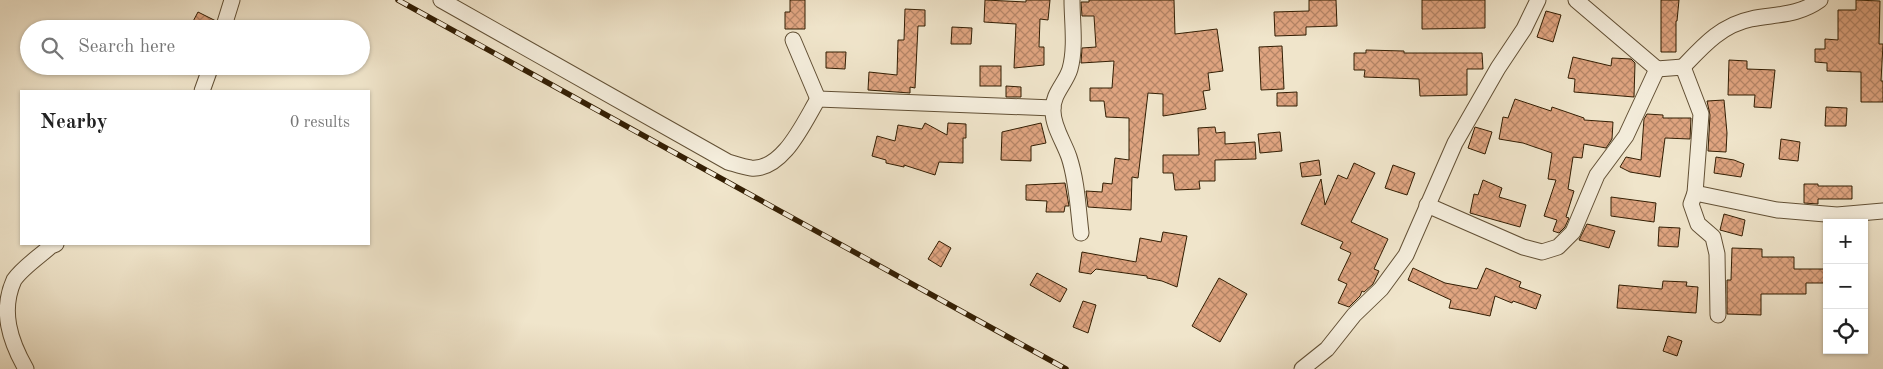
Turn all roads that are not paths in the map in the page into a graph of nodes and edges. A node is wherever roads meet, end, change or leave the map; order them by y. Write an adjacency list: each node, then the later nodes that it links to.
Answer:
1 (232, 0): 7 (street)
2 (441, 0): 13 (street)
3 (1072, 0): 14 (street)
4 (1538, 0): 16 (street)
5 (1576, 0): 10 (street)
6 (1820, 0): 9 (street)
7 (226, 20)
8 (793, 40): 13 (street)
9 (1683, 67): 10 (street); 15 (street)
10 (1657, 69): 16 (street)
11 (208, 75): 12 (street)
12 (202, 90)
13 (818, 99): 14 (street)
14 (1053, 108): 18 (street)
15 (1695, 193): 17 (street); 20 (street)
16 (1427, 205): 22 (street)
17 (1883, 212)
18 (1080, 233)
19 (54, 245): 21 (street)
20 (1718, 315)
21 (26, 369)
22 (1302, 369)

